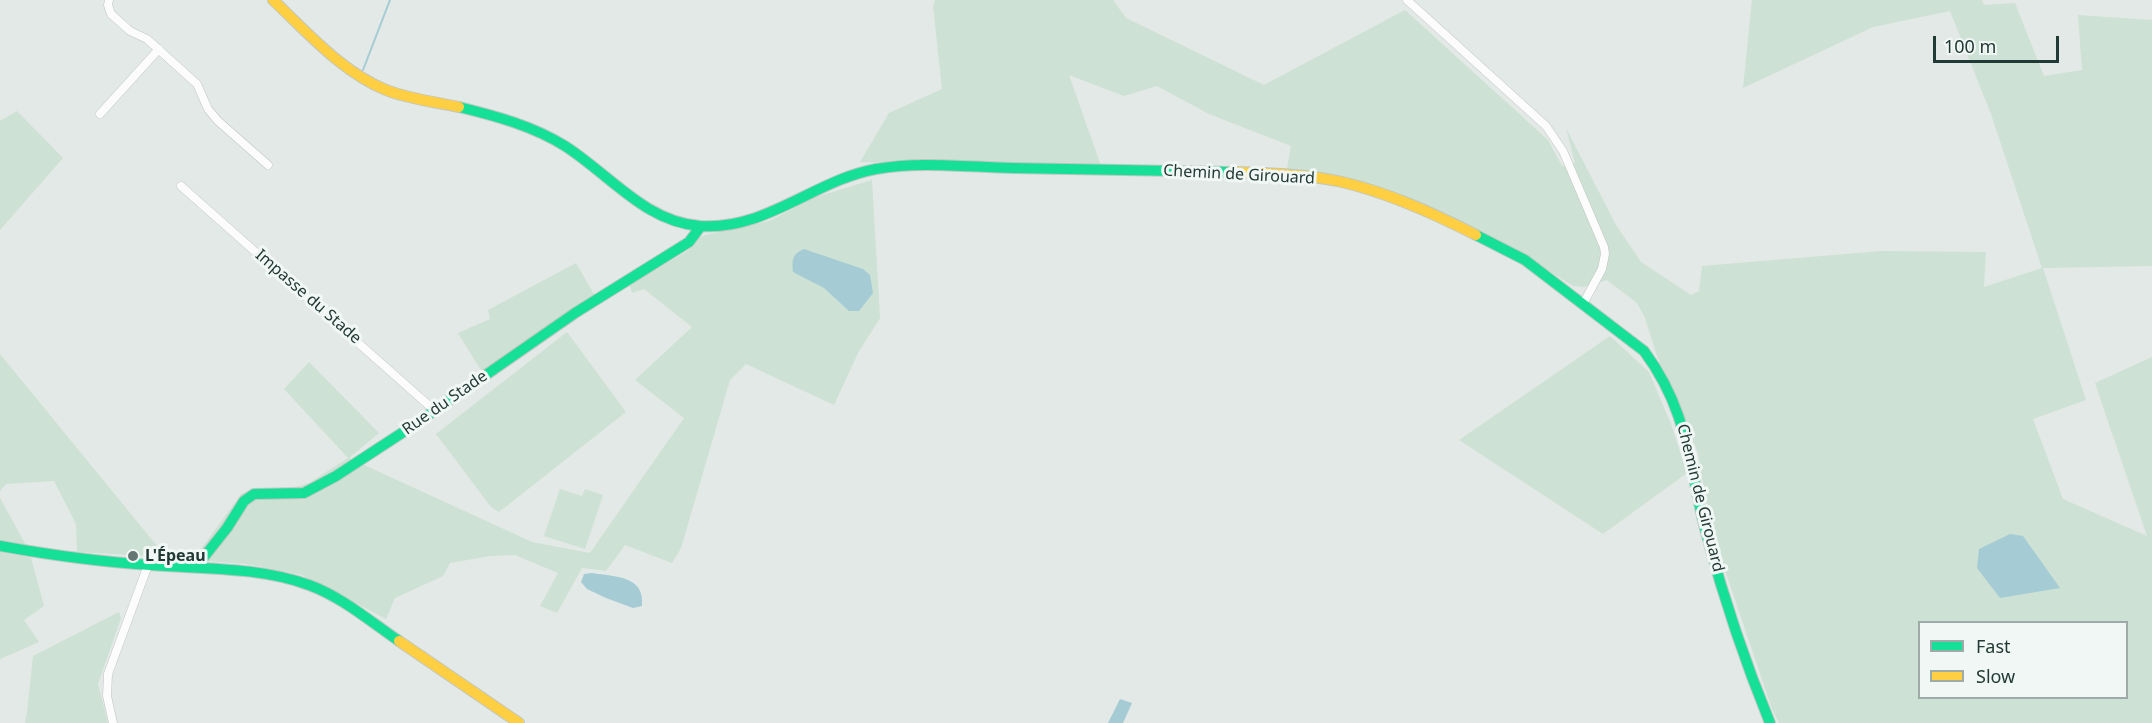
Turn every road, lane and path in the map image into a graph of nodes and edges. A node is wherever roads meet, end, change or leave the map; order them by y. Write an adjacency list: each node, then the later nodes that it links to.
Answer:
1 (109, 0): 4 (street)
2 (273, 0): 8 (street, Chemin de Girouard)
3 (1407, 0): 9 (street)
4 (159, 49): 5 (street); 6 (street)
5 (100, 114)
6 (268, 165)
7 (181, 186): 10 (street, Impasse du Stade)
8 (701, 226): 9 (street, Chemin de Girouard); 10 (street, Rue du Stade)
9 (1583, 304): 16 (street, Chemin de Girouard)
10 (434, 410): 13 (street, Rue du Stade)
11 (0, 546): 12 (street)
12 (148, 565): 13 (street); 14 (street)
13 (196, 567): 15 (street)
14 (113, 723)
15 (519, 723)
16 (1770, 723)

